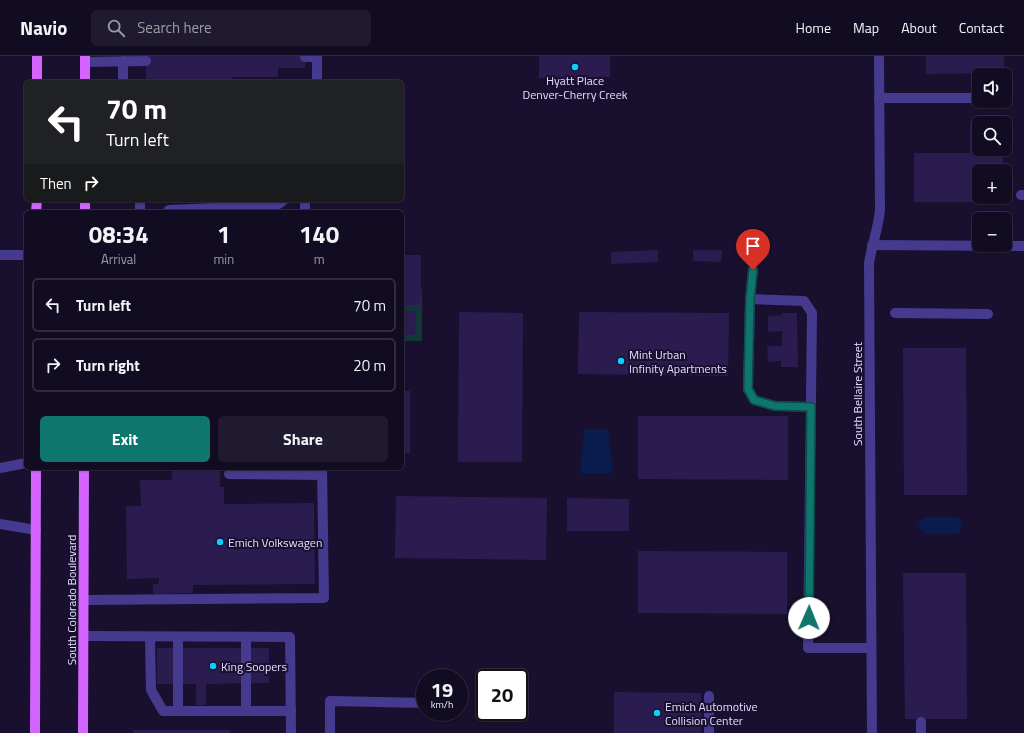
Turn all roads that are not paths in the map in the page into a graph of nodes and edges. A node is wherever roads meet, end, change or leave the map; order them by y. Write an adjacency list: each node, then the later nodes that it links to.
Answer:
1 (38, 56): 7 (main road)
2 (879, 56): 11 (street, South Bellaire Street)
3 (305, 57): 10 (street)
4 (85, 59): 5 (street); 8 (main road)
5 (123, 61): 6 (street); 9 (street)
6 (146, 61)
7 (37, 80)
8 (85, 80)
9 (123, 80)
10 (316, 80)
11 (879, 98): 12 (street); 15 (street, South Bellaire Street)
12 (972, 98)
13 (279, 202): 14 (street)
14 (168, 210)
15 (872, 245): 16 (street); 37 (street, South Bellaire Street)
16 (1024, 246)
17 (0, 255): 18 (street)
18 (24, 255)
19 (753, 270): 20 (street)
20 (750, 299): 23 (street); 23 (street)
21 (895, 313): 22 (street)
22 (988, 314)
23 (811, 407): 37 (street)
24 (24, 463): 25 (street)
25 (0, 468)
26 (36, 470): 31 (main road)
27 (84, 470): 32 (main road, South Colorado Boulevard)
28 (322, 472): 29 (street); 32 (street)
29 (229, 474)
30 (0, 524): 31 (street)
31 (36, 530): 44 (main road)
32 (84, 600): 33 (main road, South Colorado Boulevard)
33 (84, 636): 34 (street); 45 (main road, South Colorado Boulevard)
34 (150, 636): 35 (street); 40 (street)
35 (178, 636): 36 (street); 40 (street)
36 (246, 637): 41 (street); 42 (street)
37 (871, 648): 49 (street, South Bellaire Street)
38 (709, 696): 48 (street)
39 (416, 703): 47 (street)
40 (178, 711): 41 (street)
41 (246, 711): 42 (street)
42 (291, 711): 46 (street)
43 (921, 722): 50 (street)
44 (35, 733)
45 (83, 733)
46 (291, 733)
47 (330, 733)
48 (709, 733)
49 (872, 733)
50 (921, 733)

